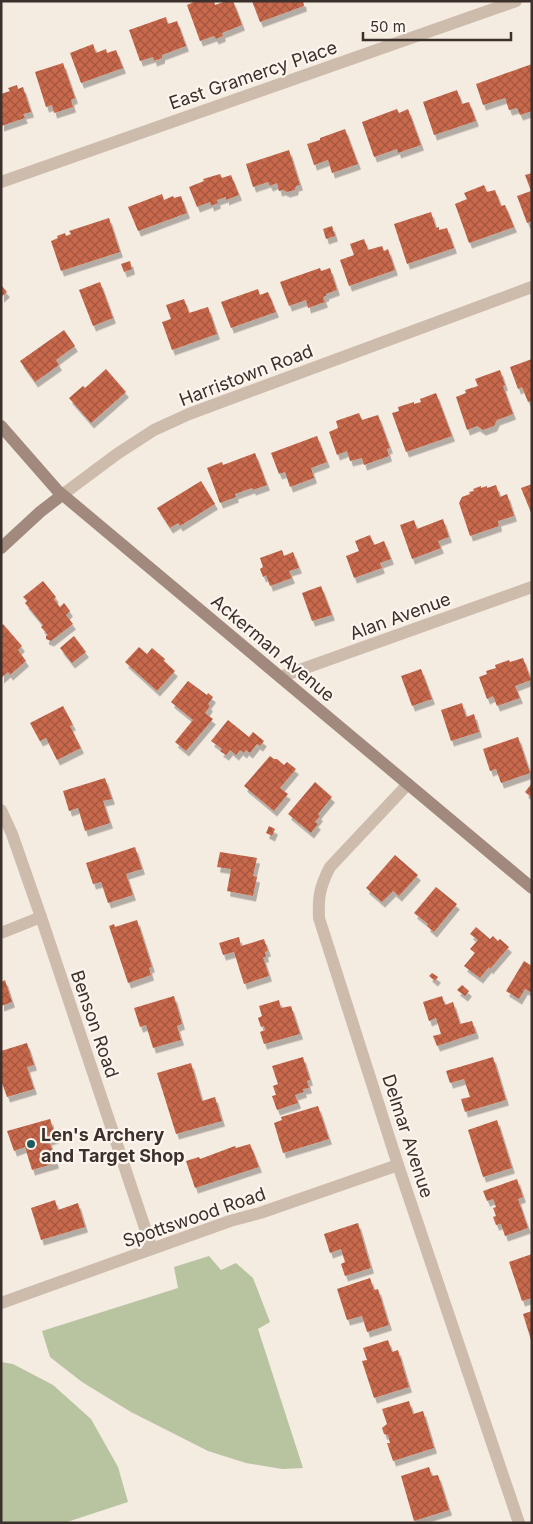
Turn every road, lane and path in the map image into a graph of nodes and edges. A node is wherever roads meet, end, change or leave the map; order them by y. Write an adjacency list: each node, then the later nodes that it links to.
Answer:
1 (516, 1): 2 (street, East Gramercy Place)
2 (1, 182)
3 (532, 287): 5 (street, Harristown Road)
4 (1, 426): 5 (street, Ackerman Avenue)
5 (62, 495): 6 (street, Harristown Road); 8 (street, Ackerman Avenue)
6 (1, 548)
7 (532, 587): 8 (street, Alan Avenue)
8 (280, 677): 9 (street, Ackerman Avenue)
9 (408, 784): 11 (street, Ackerman Avenue); 14 (street, Delmar Avenue)
10 (1, 810): 12 (street, Benson Road)
11 (532, 888)
12 (41, 917): 13 (street); 15 (street, Benson Road)
13 (1, 933)
14 (398, 1166): 15 (street, Spottswood Road); 17 (street, Delmar Avenue)
15 (152, 1249): 16 (street, Spottswood Road)
16 (1, 1303)
17 (519, 1523)

